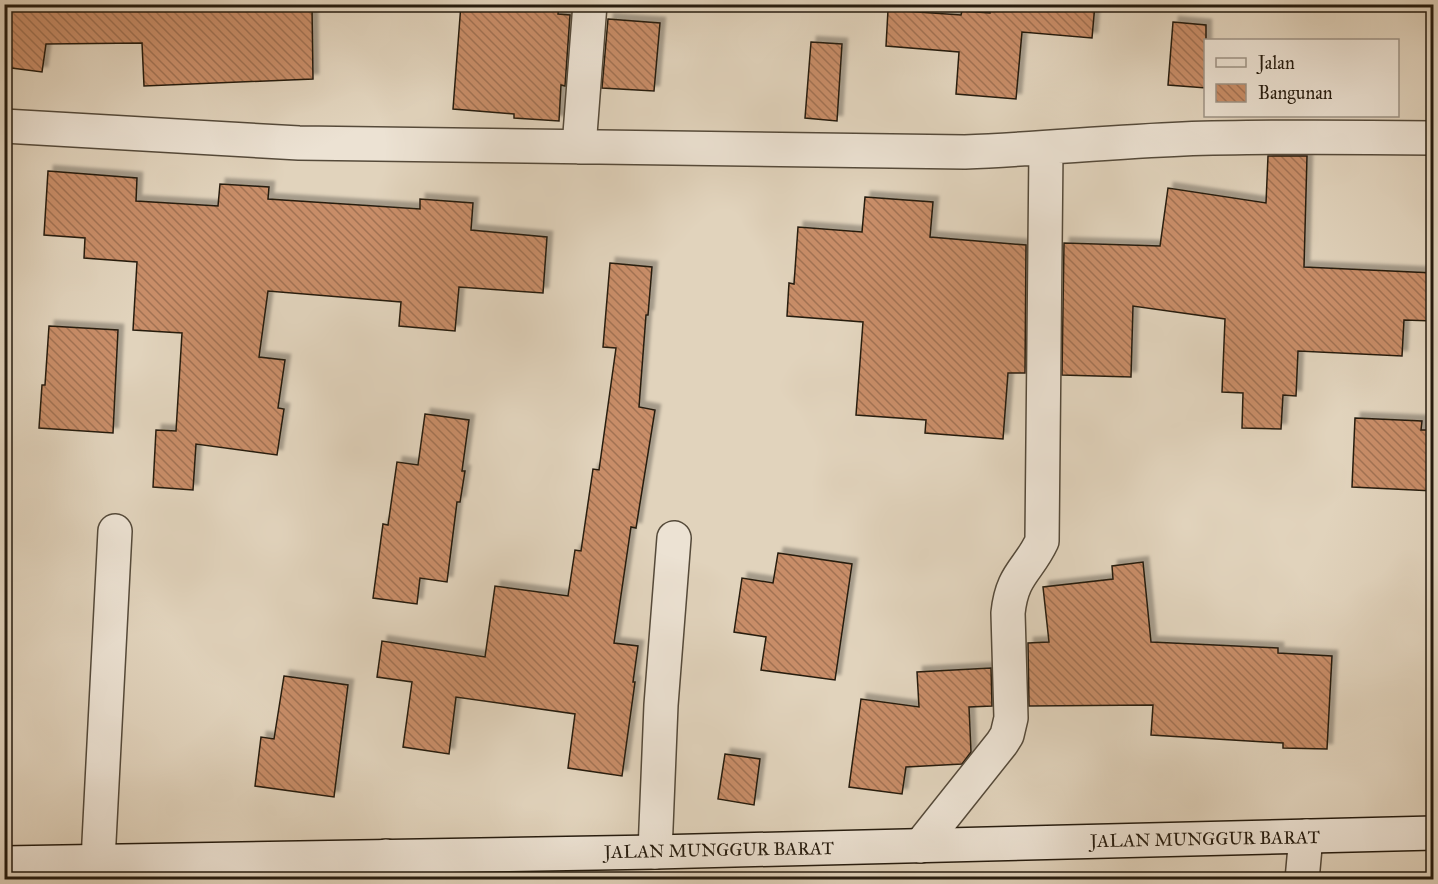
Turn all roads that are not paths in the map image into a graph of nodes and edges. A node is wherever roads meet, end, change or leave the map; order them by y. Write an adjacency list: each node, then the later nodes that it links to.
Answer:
1 (590, 4): 4 (street)
2 (4, 126): 4 (street)
3 (1434, 138): 5 (street)
4 (579, 147): 5 (street)
5 (1046, 149): 10 (street)
6 (115, 531): 12 (street)
7 (674, 538): 11 (street)
8 (1434, 833): 9 (street, JALAN MUNGGUR BARAT)
9 (1306, 836): 10 (street, JALAN MUNGGUR BARAT); 15 (street)
10 (920, 846): 11 (street, JALAN MUNGGUR BARAT)
11 (655, 852): 14 (street, JALAN MUNGGUR BARAT)
12 (98, 861): 13 (street, JALAN MUNGGUR BARAT); 14 (street, JALAN MUNGGUR BARAT)
13 (4, 863)
14 (386, 868)
15 (1302, 879)

